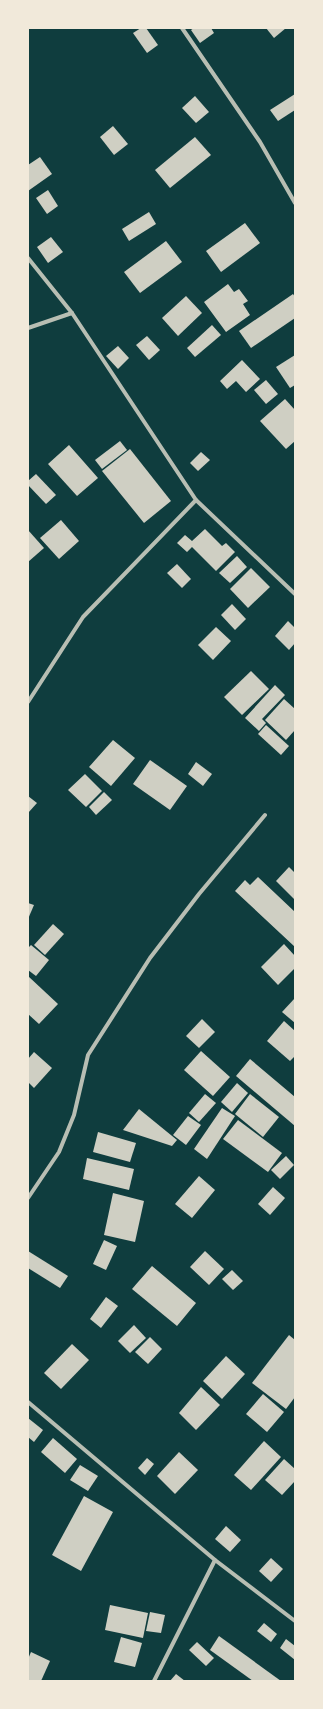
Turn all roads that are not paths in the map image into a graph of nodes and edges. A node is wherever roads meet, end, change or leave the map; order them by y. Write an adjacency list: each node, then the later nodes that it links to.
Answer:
1 (182, 28): 2 (street)
2 (295, 203)
3 (28, 258): 4 (street)
4 (72, 313): 5 (street); 6 (street)
5 (28, 328)
6 (196, 500): 7 (street); 8 (street)
7 (295, 594)
8 (28, 702)
9 (265, 815): 10 (street)
10 (28, 1198)
11 (28, 1402): 12 (street)
12 (215, 1560): 13 (street); 14 (street)
13 (295, 1621)
14 (154, 1681)

